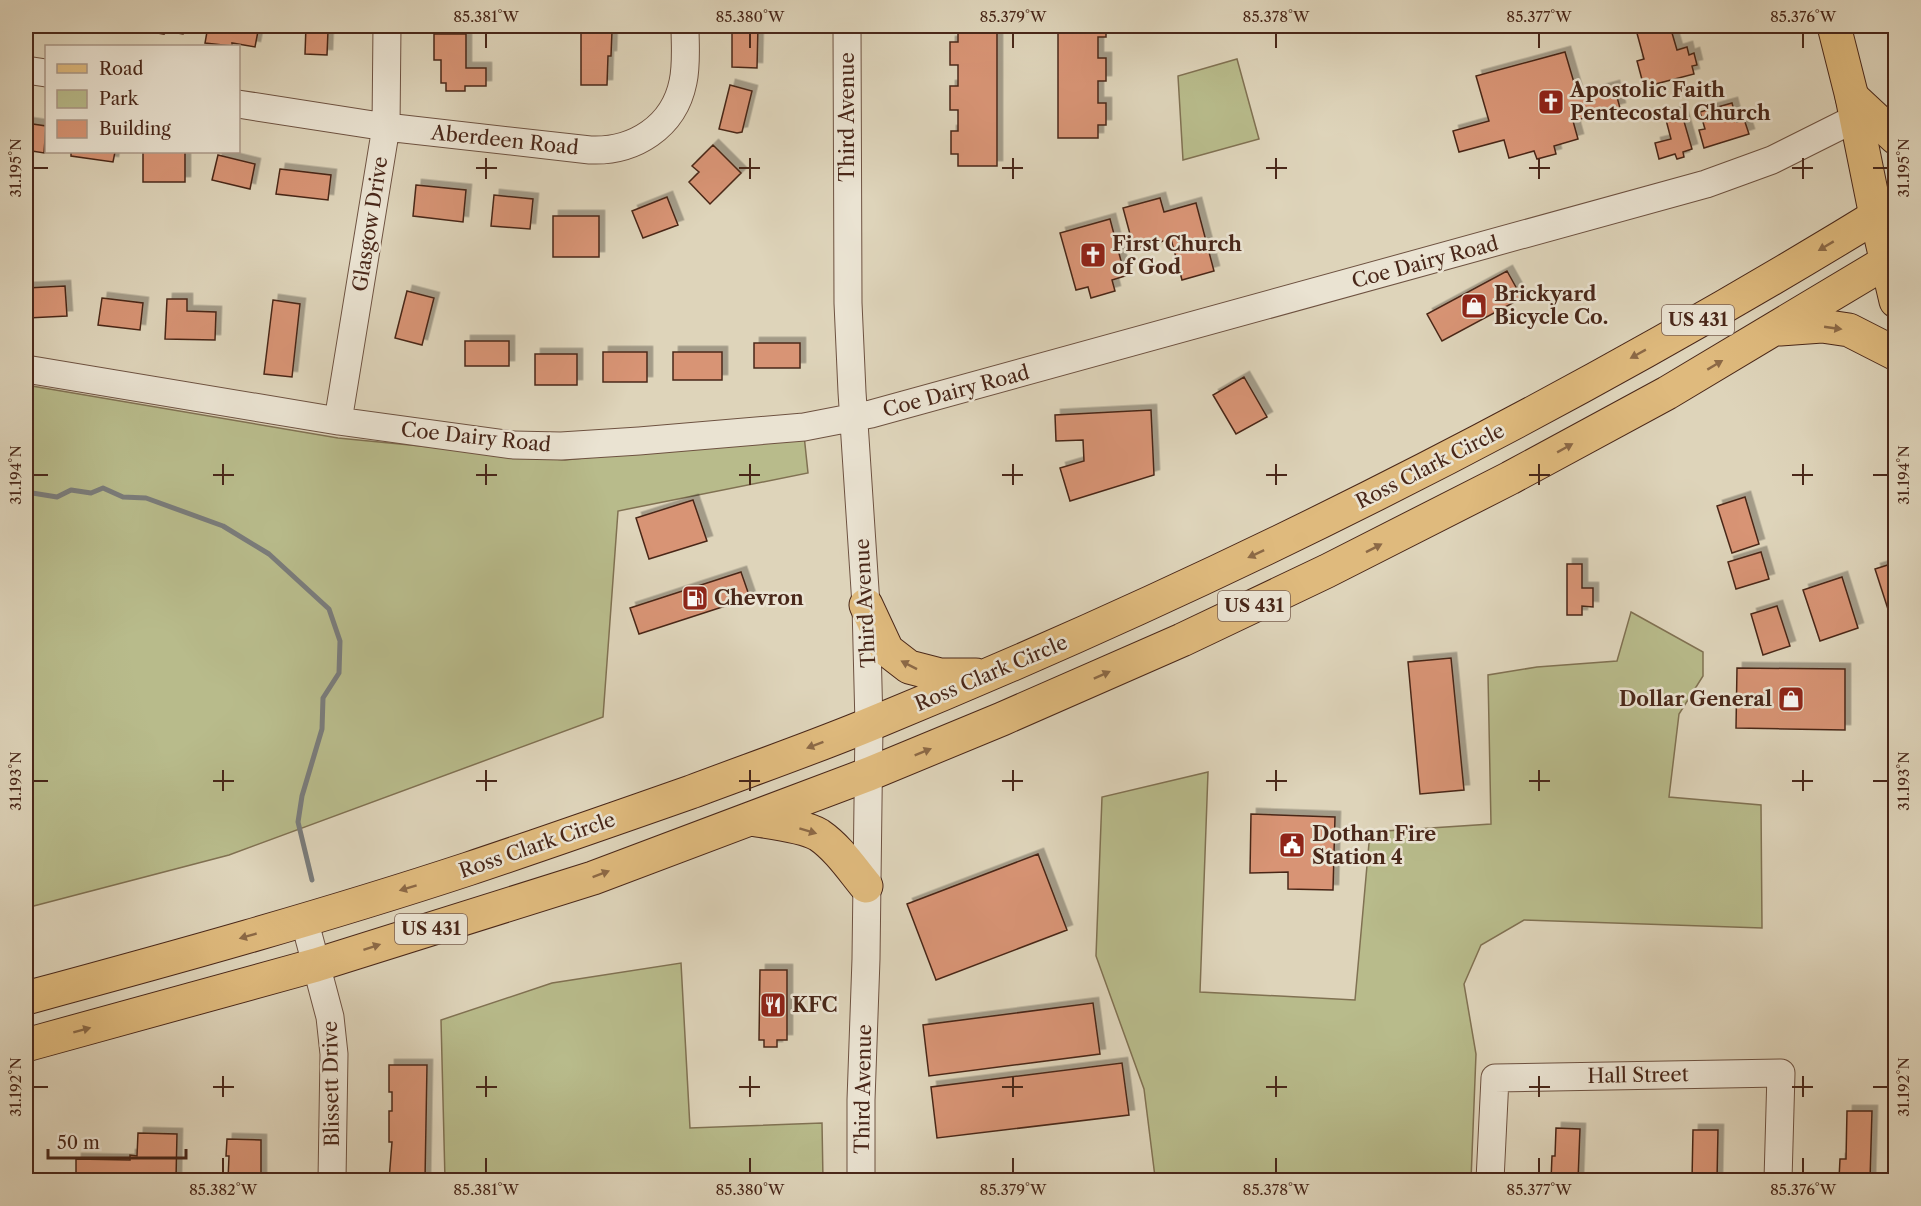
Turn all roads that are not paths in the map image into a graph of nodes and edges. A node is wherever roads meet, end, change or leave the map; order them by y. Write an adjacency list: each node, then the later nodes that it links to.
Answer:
1 (387, 26): 9 (street, Glasgow Drive)
2 (685, 26): 9 (street, Aberdeen Road)
3 (847, 26): 17 (street, Third Avenue)
4 (1834, 26): 8 (main road)
5 (26, 70): 6 (street)
6 (45, 73)
7 (240, 104): 9 (street, Aberdeen Road)
8 (1854, 107): 10 (main road); 11 (main road); 17 (street, Coe Dairy Road)
9 (386, 127): 18 (street, Glasgow Drive)
10 (1896, 138)
11 (1886, 210): 12 (main road); 19 (main road, Ross Clark Circle / US 431, one-way to 19)
12 (1891, 259): 13 (main road); 14 (main road, US 431)
13 (1896, 301)
14 (1775, 329): 15 (main road, one-way to 15); 20 (main road, US 431, one-way to 14)
15 (1896, 354)
16 (26, 369): 18 (street, Coe Dairy Road)
17 (854, 419): 18 (street, Coe Dairy Road); 21 (street, Third Avenue)
18 (338, 421)
19 (1309, 529): 20 (main road); 22 (main road, Ross Clark Circle / US 431, one-way to 22)
20 (1327, 571): 24 (main road, US 431, one-way to 20)
21 (866, 605): 22 (main road, one-way to 21); 23 (street, Third Avenue)
22 (987, 675): 23 (main road, Ross Clark Circle / US 431)
23 (870, 725): 24 (street, Third Avenue); 27 (main road, Ross Clark Circle / US 431, one-way to 27)
24 (869, 774): 25 (main road, US 431); 26 (street, Third Avenue)
25 (751, 819): 26 (main road, one-way to 26); 28 (main road, US 431, one-way to 25)
26 (866, 886): 32 (street, Third Avenue)
27 (304, 920): 28 (street, Blissett Drive); 29 (main road, Ross Clark Circle / US 431, one-way to 29)
28 (316, 965): 30 (main road, US 431, one-way to 28); 31 (street, Blissett Drive)
29 (26, 998)
30 (26, 1045)
31 (332, 1180)
32 (861, 1180)
33 (1490, 1180): 34 (street, Hall Street)
34 (1778, 1180)

